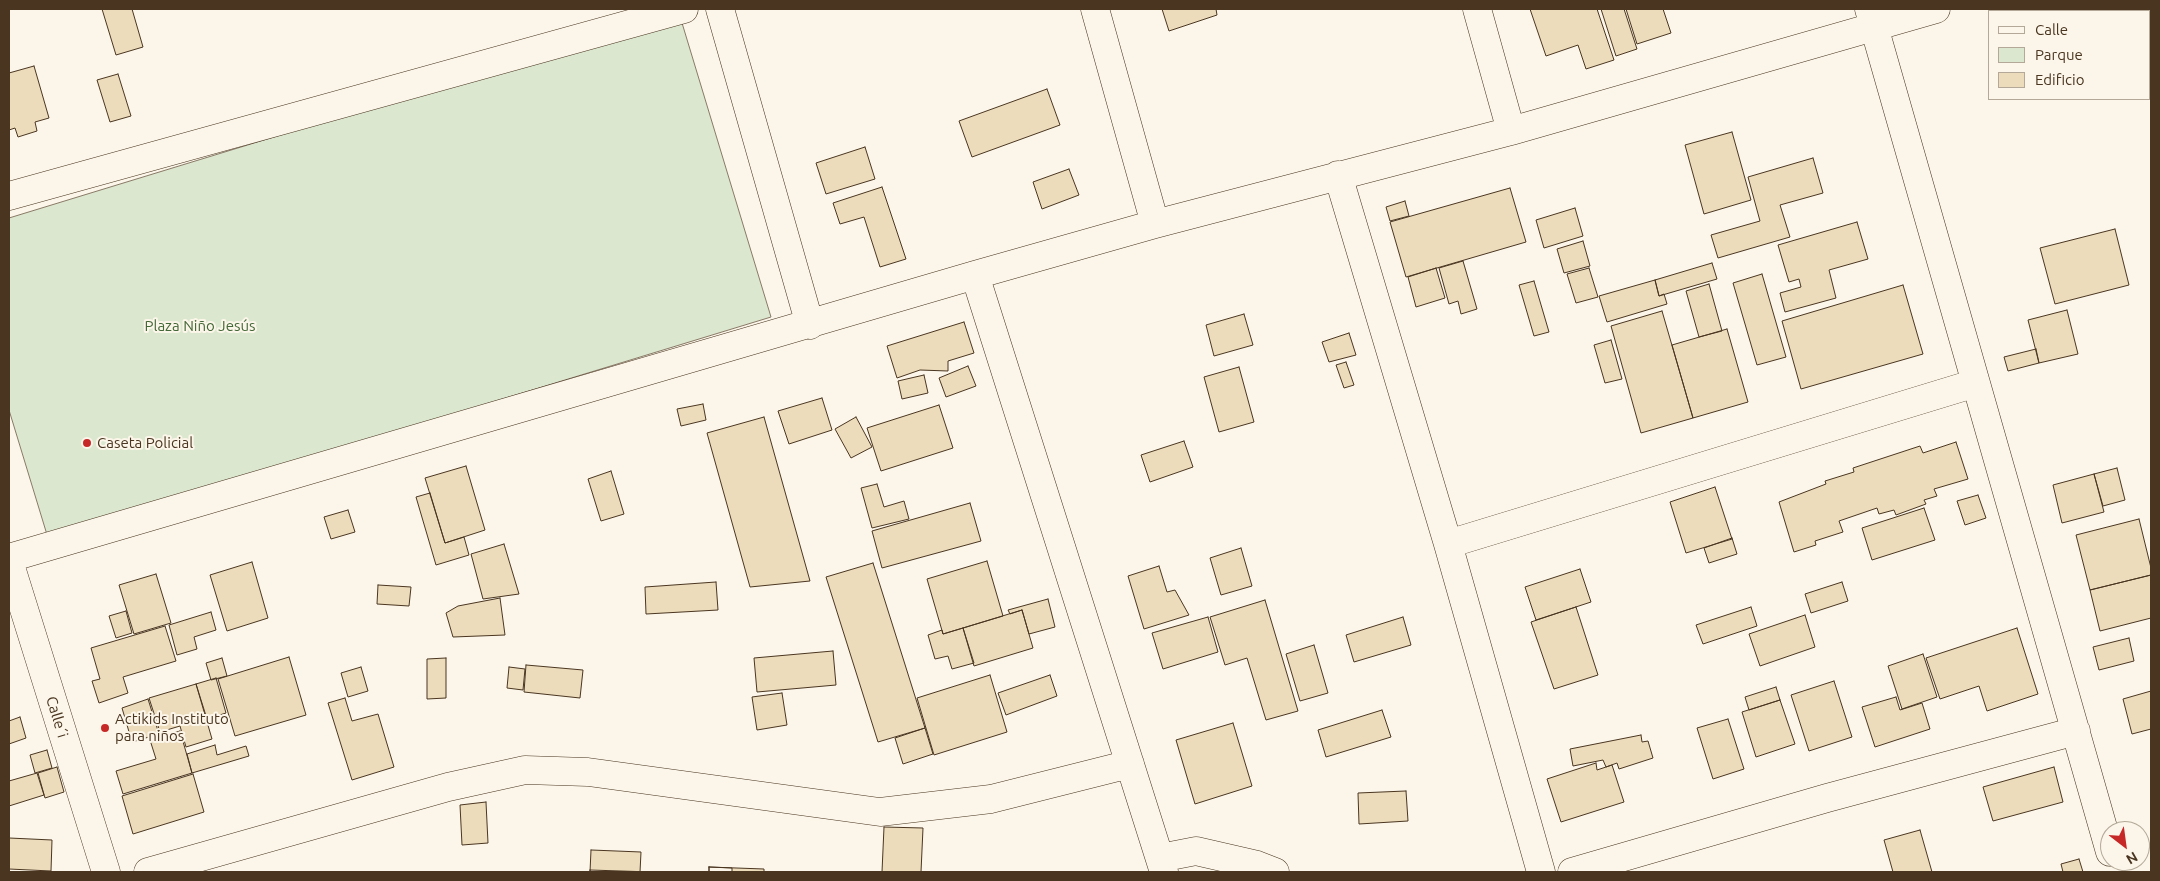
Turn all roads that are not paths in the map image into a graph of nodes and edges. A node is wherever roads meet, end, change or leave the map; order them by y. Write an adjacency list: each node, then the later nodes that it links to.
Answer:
1 (684, 9): 9 (street)
2 (720, 9): 12 (street)
3 (1095, 9): 10 (street)
4 (1477, 9): 7 (street)
5 (1936, 9): 6 (street)
6 (1872, 18): 7 (street); 13 (street)
7 (1511, 131): 8 (street)
8 (1338, 175): 10 (street); 14 (street)
9 (9, 196)
10 (1155, 224): 11 (street)
11 (975, 275): 12 (street); 17 (street)
12 (810, 325): 15 (street)
13 (1976, 383): 14 (street); 16 (street)
14 (1448, 544): 23 (street)
15 (9, 559): 20 (street, Calle´i)
16 (2076, 731): 18 (street); 24 (street)
17 (1130, 764): 19 (street); 21 (street)
18 (2101, 821)
19 (1162, 865): 22 (street)
20 (106, 872)
21 (148, 872)
22 (1275, 872)
23 (1541, 872)
24 (1572, 872)

